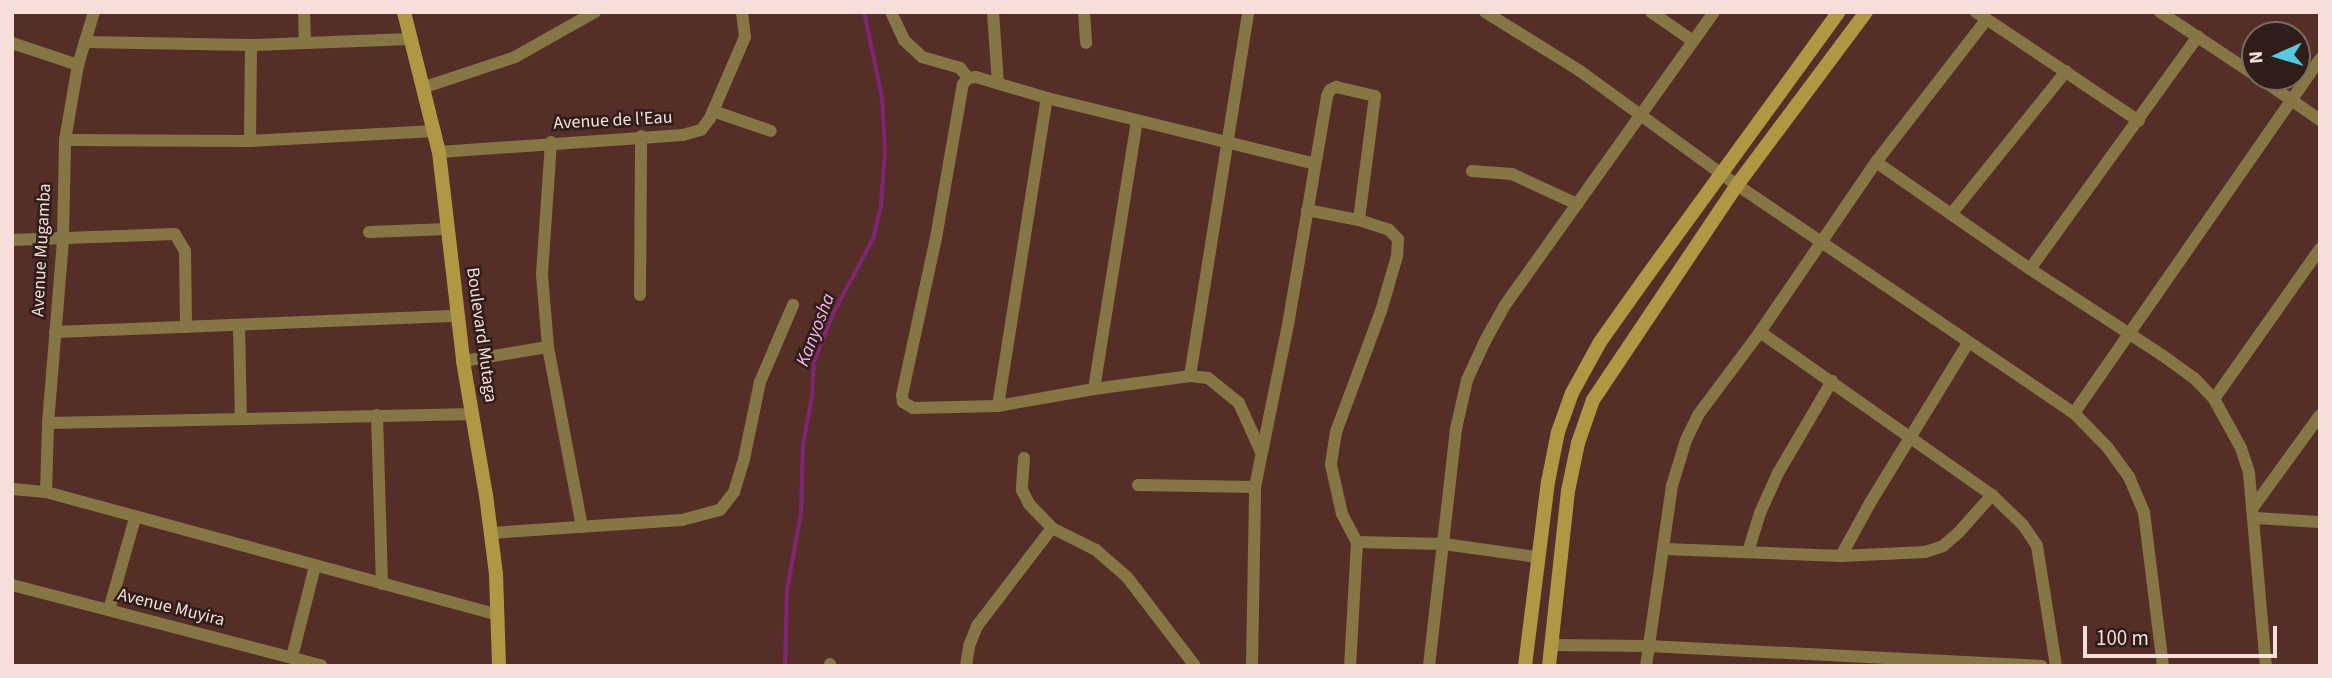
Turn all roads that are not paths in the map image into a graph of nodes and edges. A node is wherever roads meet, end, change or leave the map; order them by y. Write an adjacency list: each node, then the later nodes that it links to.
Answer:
1 (94, 12): 20 (street, Avenue Mugamba)
2 (304, 12): 22 (street)
3 (404, 12): 18 (street, Boulevard Mutaga)
4 (595, 12): 31 (street)
5 (742, 12): 35 (street, Avenue de l'Eau)
6 (891, 12): 29 (street)
7 (993, 12): 30 (street)
8 (1084, 12): 23 (street)
9 (1248, 12): 45 (street)
10 (1485, 12): 36 (street)
11 (1651, 12): 19 (street)
12 (1714, 12): 19 (street)
13 (1839, 12): 51 (street)
14 (1866, 12): 52 (street)
15 (2160, 12): 17 (street)
16 (1981, 16): 28 (street); 48 (street)
17 (2198, 36): 27 (street); 39 (street)
18 (410, 39): 22 (street); 31 (street, Boulevard Mutaga)
19 (1693, 41): 36 (street)
20 (85, 42): 24 (street); 26 (street, Avenue Mugamba)
21 (12, 43): 26 (street)
22 (305, 43): 24 (street)
23 (1086, 43)
24 (251, 46): 44 (street)
25 (2320, 59): 34 (street)
26 (78, 65): 43 (street, Avenue Mugamba)
27 (2241, 65)
28 (2066, 71): 39 (street); 55 (street)
29 (968, 78): 30 (street); 79 (street)
30 (998, 83): 33 (street)
31 (425, 87): 40 (street, Boulevard Mutaga)
32 (2279, 91): 34 (street)
33 (1047, 98): 37 (street); 79 (street)
34 (2292, 100): 38 (street); 71 (street)
35 (713, 111): 41 (street); 42 (street, Avenue de l'Eau)
36 (1640, 115): 51 (street); 53 (street)
37 (1137, 120): 45 (street); 77 (street)
38 (2320, 120)
39 (2139, 121): 63 (street)
40 (435, 131): 44 (street); 47 (street, Boulevard Mutaga)
41 (771, 131)
42 (641, 136): 46 (street, Avenue de l'Eau); 64 (street)
43 (65, 140): 44 (street); 59 (street, Avenue Mugamba)
44 (250, 141)
45 (1228, 141): 49 (street); 75 (street)
46 (551, 142): 47 (street, Avenue de l'Eau); 73 (street)
47 (439, 152): 57 (street, Boulevard Mutaga)
48 (1876, 162): 55 (street); 61 (street)
49 (1315, 164): 54 (street); 56 (street)
50 (1472, 171): 53 (street)
51 (1721, 174): 52 (street); 106 (street)
52 (1737, 185): 61 (street); 112 (street)
53 (1577, 204): 102 (street)
54 (1307, 210): 56 (street); 88 (street)
55 (1952, 213): 63 (street)
56 (1359, 220): 101 (street)
57 (448, 229): 58 (street); 66 (street, Boulevard Mutaga)
58 (369, 232)
59 (63, 239): 60 (street); 68 (street); 69 (street, Avenue Mugamba)
60 (12, 240)
61 (1821, 243): 70 (street); 72 (street)
62 (2320, 249): 78 (street)
63 (2029, 269): 71 (street)
64 (640, 295)
65 (793, 305): 98 (street)
66 (457, 316): 67 (street); 74 (street, Boulevard Mutaga)
67 (239, 325): 68 (street); 84 (street)
68 (186, 327): 69 (street)
69 (55, 332): 85 (street, Avenue Mugamba)
70 (1760, 332): 76 (street); 103 (street)
71 (2128, 333): 78 (street); 80 (street)
72 (1968, 343): 80 (street); 87 (street)
73 (548, 347): 74 (street); 98 (street)
74 (463, 360): 81 (street, Boulevard Mutaga)
75 (1190, 376): 77 (street); 88 (street)
76 (1832, 381): 87 (street); 104 (street)
77 (1094, 389): 79 (street)
78 (2214, 399): 95 (street)
79 (998, 406)
80 (2074, 413): 128 (street)
81 (472, 414): 82 (street); 100 (street, Boulevard Mutaga)
82 (377, 415): 84 (street); 108 (street)
83 (2320, 415): 86 (street)
84 (241, 417): 85 (street)
85 (48, 423): 93 (street, Avenue Mugamba)
86 (2315, 431): 95 (street)
87 (1911, 440): 94 (street); 105 (street)
88 (1261, 452): 91 (street)
89 (1024, 458): 99 (street)
90 (1138, 485): 91 (street)
91 (1255, 487): 120 (street)
92 (12, 489): 93 (street)
93 (46, 492): 96 (street)
94 (1992, 495): 105 (street); 127 (street)
95 (2255, 512): 97 (street); 129 (street)
96 (135, 518): 107 (street); 110 (street)
97 (2320, 522)
98 (582, 527): 100 (street)
99 (1052, 528): 118 (street); 119 (street)
100 (491, 533): 111 (street, Boulevard Mutaga)
101 (1357, 542): 102 (street); 121 (street)
102 (1444, 544): 106 (street); 122 (street)
103 (1665, 549): 104 (street); 113 (street)
104 (1748, 552): 105 (street)
105 (1841, 556)
106 (1537, 557): 123 (street)
107 (315, 566): 108 (street); 114 (street)
108 (382, 584): 111 (street)
109 (12, 585): 110 (street, Avenue Muyira)
110 (109, 610): 114 (street, Avenue Muyira)
111 (498, 615): 117 (street, Boulevard Mutaga)
112 (1552, 645): 113 (street); 124 (street)
113 (1648, 646): 115 (street); 125 (street)
114 (292, 657): 116 (street, Avenue Muyira)
115 (1862, 662): 126 (street)
116 (321, 666)
117 (499, 666)
118 (966, 666)
119 (1195, 666)
120 (1252, 666)
121 (1350, 666)
122 (1430, 666)
123 (1525, 666)
124 (1549, 666)
125 (1646, 666)
126 (2041, 666)
127 (2056, 666)
128 (2163, 666)
129 (2266, 666)

